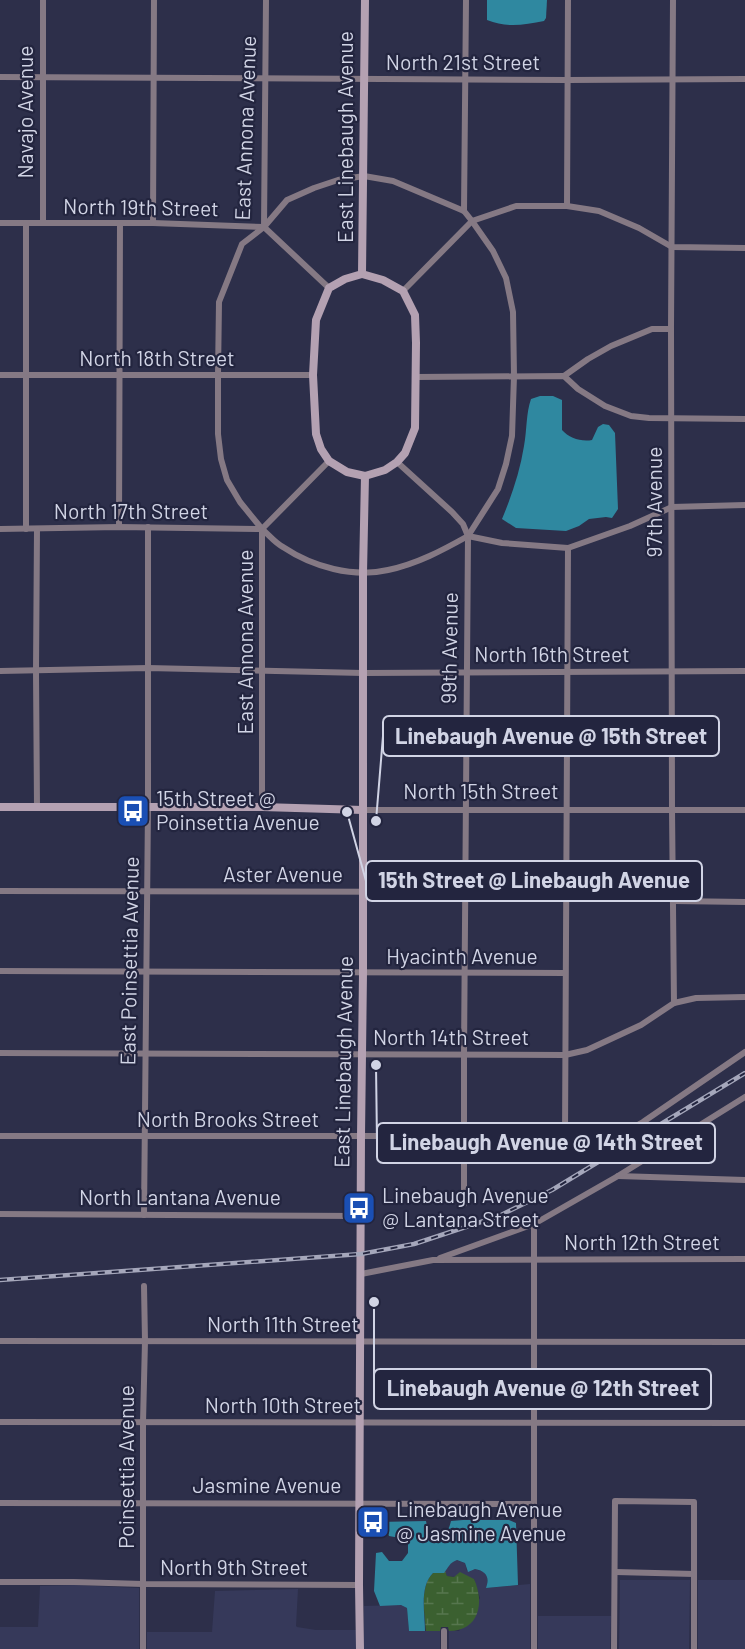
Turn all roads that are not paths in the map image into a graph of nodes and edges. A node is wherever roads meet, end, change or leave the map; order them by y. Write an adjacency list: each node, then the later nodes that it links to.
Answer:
1 (43, 0): 9 (street, Navajo Avenue)
2 (154, 0): 10 (street)
3 (266, 0): 11 (street, East Annona Avenue)
4 (365, 0): 14 (street, East Linebaugh Avenue)
5 (466, 0): 15 (street)
6 (568, 0): 16 (street)
7 (673, 0): 12 (street, 97th Avenue)
8 (0, 77): 9 (street, North 21st Street)
9 (43, 77): 10 (street, North 21st Street); 23 (street, Navajo Avenue)
10 (154, 79): 11 (street, North 21st Street); 24 (street)
11 (266, 79): 14 (street, North 21st Street); 26 (street, East Annona Avenue)
12 (673, 79): 13 (street, North 21st Street); 16 (street, North 21st Street); 27 (street, 97th Avenue)
13 (745, 79)
14 (364, 80): 15 (street, North 21st Street); 17 (street, East Linebaugh Avenue)
15 (464, 80): 16 (street, North 21st Street); 19 (street)
16 (568, 80): 18 (street)
17 (364, 176): 19 (street); 26 (street); 29 (street, East Linebaugh Avenue)
18 (567, 206): 20 (street); 27 (street)
19 (464, 211): 20 (street)
20 (472, 221): 31 (street); 38 (street)
21 (0, 223): 22 (street, North 19th Street)
22 (26, 223): 23 (street, North 19th Street); 33 (street)
23 (43, 223): 25 (street, North 19th Street)
24 (153, 223): 25 (street, North 19th Street); 26 (street, North 19th Street)
25 (120, 224): 35 (street)
26 (264, 226): 30 (street); 36 (street, East Annona Avenue)
27 (672, 247): 28 (street); 32 (street, 97th Avenue)
28 (745, 248)
29 (362, 274): 30 (street); 31 (street)
30 (329, 288): 37 (street)
31 (403, 291): 40 (street)
32 (671, 329): 39 (street); 41 (street, 97th Avenue)
33 (25, 374): 34 (street, North 18th Street); 35 (street, North 18th Street); 51 (street)
34 (0, 375)
35 (120, 375): 36 (street, North 18th Street); 48 (street)
36 (218, 375): 37 (street, North 18th Street); 53 (street, East Annona Avenue)
37 (313, 375): 43 (street)
38 (514, 376): 39 (street); 40 (street); 54 (street)
39 (564, 376): 41 (street)
40 (416, 377): 44 (street)
41 (672, 418): 42 (street); 47 (street, 97th Avenue)
42 (745, 418)
43 (329, 461): 45 (street); 53 (street)
44 (397, 462): 45 (street); 54 (street)
45 (365, 476): 56 (street, East Linebaugh Avenue)
46 (745, 505): 47 (street)
47 (672, 507): 55 (street); 63 (street, 97th Avenue)
48 (119, 527): 49 (street, North 17th Street); 52 (street, North 17th Street)
49 (148, 527): 53 (street, North 17th Street); 57 (street, East Poinsettia Avenue)
50 (0, 528): 51 (street, North 17th Street)
51 (26, 529): 52 (street, North 17th Street)
52 (37, 529): 60 (street)
53 (262, 529): 56 (street); 58 (street, East Annona Avenue)
54 (468, 537): 55 (street); 56 (street); 61 (street, 99th Avenue)
55 (568, 548): 62 (street)
56 (363, 573): 65 (street, East Linebaugh Avenue)
57 (148, 668): 58 (street, North 16th Street); 60 (street, North 16th Street); 68 (street, East Poinsettia Avenue)
58 (262, 670): 65 (street, North 16th Street); 69 (street, East Annona Avenue)
59 (0, 671): 60 (street, North 16th Street)
60 (36, 671): 67 (street)
61 (466, 671): 62 (street, North 16th Street); 65 (street, North 16th Street); 71 (street, 99th Avenue)
62 (568, 671): 63 (street, North 16th Street); 74 (street)
63 (672, 671): 64 (street, North 16th Street); 72 (street, 97th Avenue)
64 (745, 671)
65 (363, 673): 70 (street, East Linebaugh Avenue)
66 (0, 807): 67 (street, North 15th Street)
67 (37, 807): 68 (street, North 15th Street)
68 (148, 807): 69 (street, North 15th Street); 76 (street, East Poinsettia Avenue)
69 (262, 807): 70 (street, North 15th Street)
70 (363, 810): 71 (street, North 15th Street); 77 (street, East Linebaugh Avenue)
71 (465, 810): 74 (street, North 15th Street); 78 (street, 99th Avenue)
72 (672, 810): 73 (street, North 15th Street); 74 (street, North 15th Street); 80 (street, 97th Avenue)
73 (745, 810)
74 (566, 811): 79 (street)
75 (0, 891): 76 (street, Aster Avenue)
76 (147, 891): 77 (street, Aster Avenue); 83 (street, East Poinsettia Avenue)
77 (363, 891): 78 (street, Aster Avenue); 84 (street, East Linebaugh Avenue)
78 (465, 892): 79 (street, Aster Avenue); 85 (street, 99th Avenue)
79 (566, 892): 86 (street)
80 (674, 901): 81 (street); 88 (street, 97th Avenue)
81 (745, 902)
82 (0, 971): 83 (street, Hyacinth Avenue)
83 (146, 973): 84 (street, Hyacinth Avenue); 91 (street, East Poinsettia Avenue)
84 (363, 973): 85 (street, Hyacinth Avenue); 93 (street, East Linebaugh Avenue)
85 (464, 973): 86 (street, Hyacinth Avenue); 92 (street, 99th Avenue)
86 (565, 973): 94 (street)
87 (745, 998): 88 (street, North 14th Street)
88 (674, 1003): 94 (street, North 14th Street)
89 (745, 1052): 100 (street, North Brooks Street)
90 (0, 1053): 91 (street, North 14th Street)
91 (145, 1054): 93 (street, North 14th Street); 97 (street, East Poinsettia Avenue)
92 (464, 1054): 93 (street, North 14th Street); 94 (street, North 14th Street); 99 (street, 99th Avenue)
93 (362, 1055): 98 (street, East Linebaugh Avenue)
94 (566, 1055): 100 (street)
95 (745, 1097): 101 (street)
96 (0, 1136): 97 (street, North Brooks Street)
97 (145, 1136): 98 (street, North Brooks Street); 105 (street, East Poinsettia Avenue)
98 (361, 1136): 99 (street, North Brooks Street); 106 (street, East Linebaugh Avenue)
99 (464, 1136): 100 (street, North Brooks Street); 103 (street, 99th Avenue)
100 (565, 1136)
101 (618, 1176): 102 (street); 107 (street)
102 (745, 1180)
103 (464, 1204)
104 (0, 1214): 105 (street, North Lantana Avenue)
105 (144, 1215): 106 (street, North Lantana Avenue)
106 (361, 1216): 111 (street, East Linebaugh Avenue)
107 (534, 1224): 109 (street); 110 (street)
108 (745, 1259): 110 (street, North 12th Street)
109 (433, 1260): 110 (street, North 12th Street); 111 (street, North 12th Street)
110 (534, 1260): 116 (street)
111 (361, 1274): 115 (street, East Linebaugh Avenue)
112 (144, 1286): 114 (street, Poinsettia Avenue)
113 (0, 1341): 114 (street, North 11th Street)
114 (145, 1341): 115 (street, North 11th Street); 119 (street, Poinsettia Avenue)
115 (361, 1341): 116 (street, North 11th Street); 120 (street, East Linebaugh Avenue)
116 (534, 1342): 117 (street, North 11th Street); 121 (street)
117 (745, 1342)
118 (0, 1422): 119 (street, North 10th Street)
119 (143, 1422): 120 (street, North 10th Street); 124 (street, Poinsettia Avenue)
120 (361, 1423): 121 (street, North 10th Street); 125 (street, East Linebaugh Avenue)
121 (533, 1423): 122 (street, North 10th Street); 126 (street)
122 (745, 1423)
123 (0, 1503): 124 (street, Jasmine Avenue)
124 (143, 1503): 125 (street, Jasmine Avenue); 130 (street, Poinsettia Avenue)
125 (360, 1503): 126 (street, Jasmine Avenue); 131 (street, East Linebaugh Avenue)
126 (534, 1504): 136 (street)
127 (616, 1572): 128 (street); 128 (street); 137 (street)
128 (694, 1574): 138 (street)
129 (0, 1582): 130 (street, North 9th Street)
130 (143, 1584): 131 (street, North 9th Street); 133 (street, Poinsettia Avenue)
131 (359, 1585): 134 (street, East Linebaugh Avenue)
132 (444, 1631): 135 (street)
133 (143, 1649)
134 (360, 1649)
135 (444, 1649)
136 (534, 1649)
137 (614, 1649)
138 (694, 1649)

